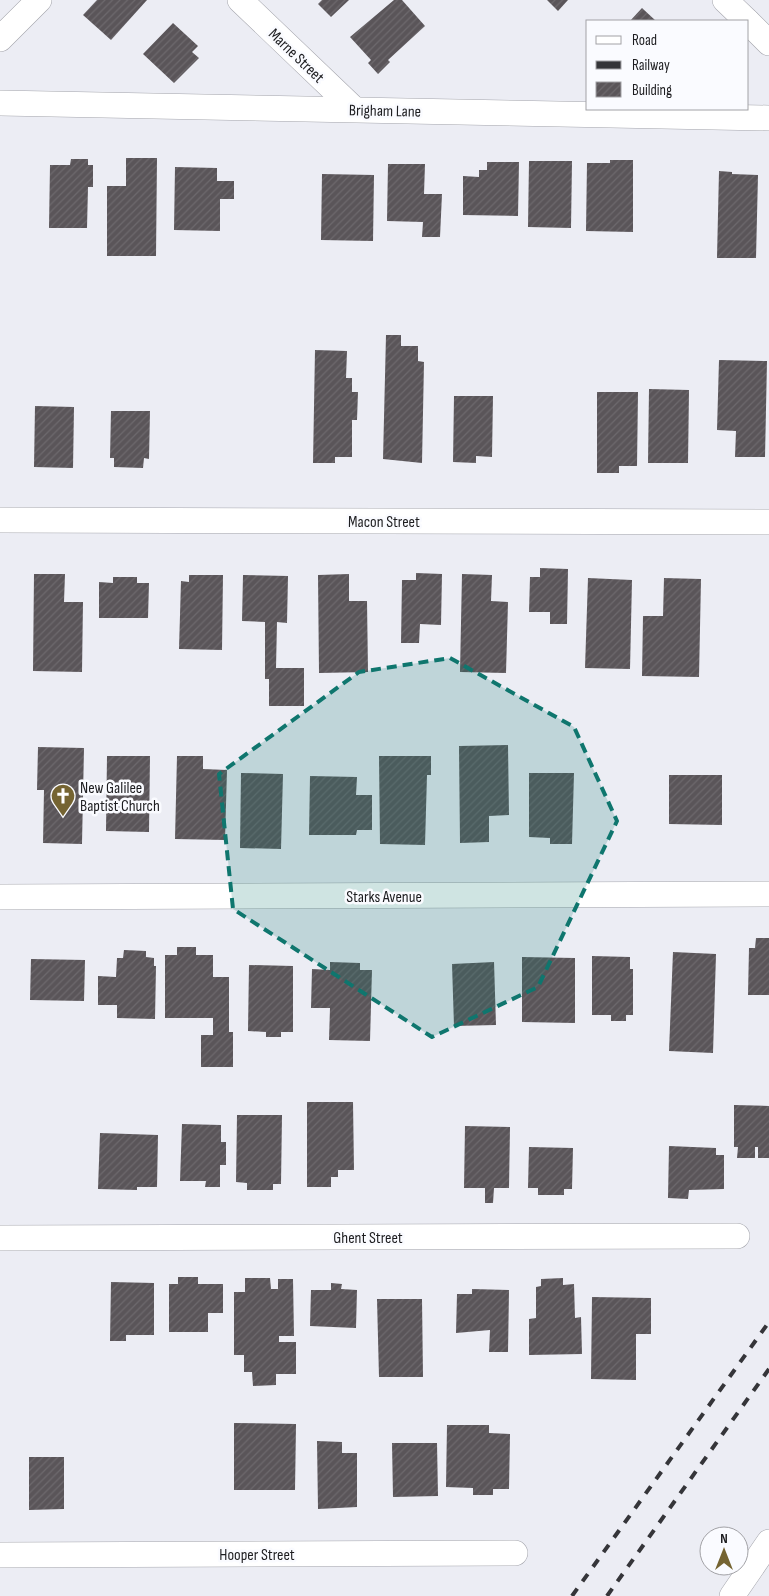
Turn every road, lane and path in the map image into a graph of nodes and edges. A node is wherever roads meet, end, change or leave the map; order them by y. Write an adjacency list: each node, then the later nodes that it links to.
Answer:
1 (39, 0): 6 (street)
2 (240, 0): 9 (street, Marne Street)
3 (725, 0): 4 (street)
4 (745, 20)
5 (749, 24): 7 (street)
6 (0, 39)
7 (769, 42)
8 (0, 103): 9 (street, Brigham Lane)
9 (354, 109): 10 (street, Brigham Lane)
10 (769, 118)
11 (0, 520): 12 (street, Macon Street)
12 (769, 522)
13 (769, 894): 14 (street, Starks Avenue)
14 (0, 898)
15 (737, 1236): 16 (street, Ghent Street)
16 (0, 1238)
17 (769, 1542): 20 (street)
18 (515, 1553): 19 (street, Hooper Street)
19 (0, 1555)
20 (732, 1596)

